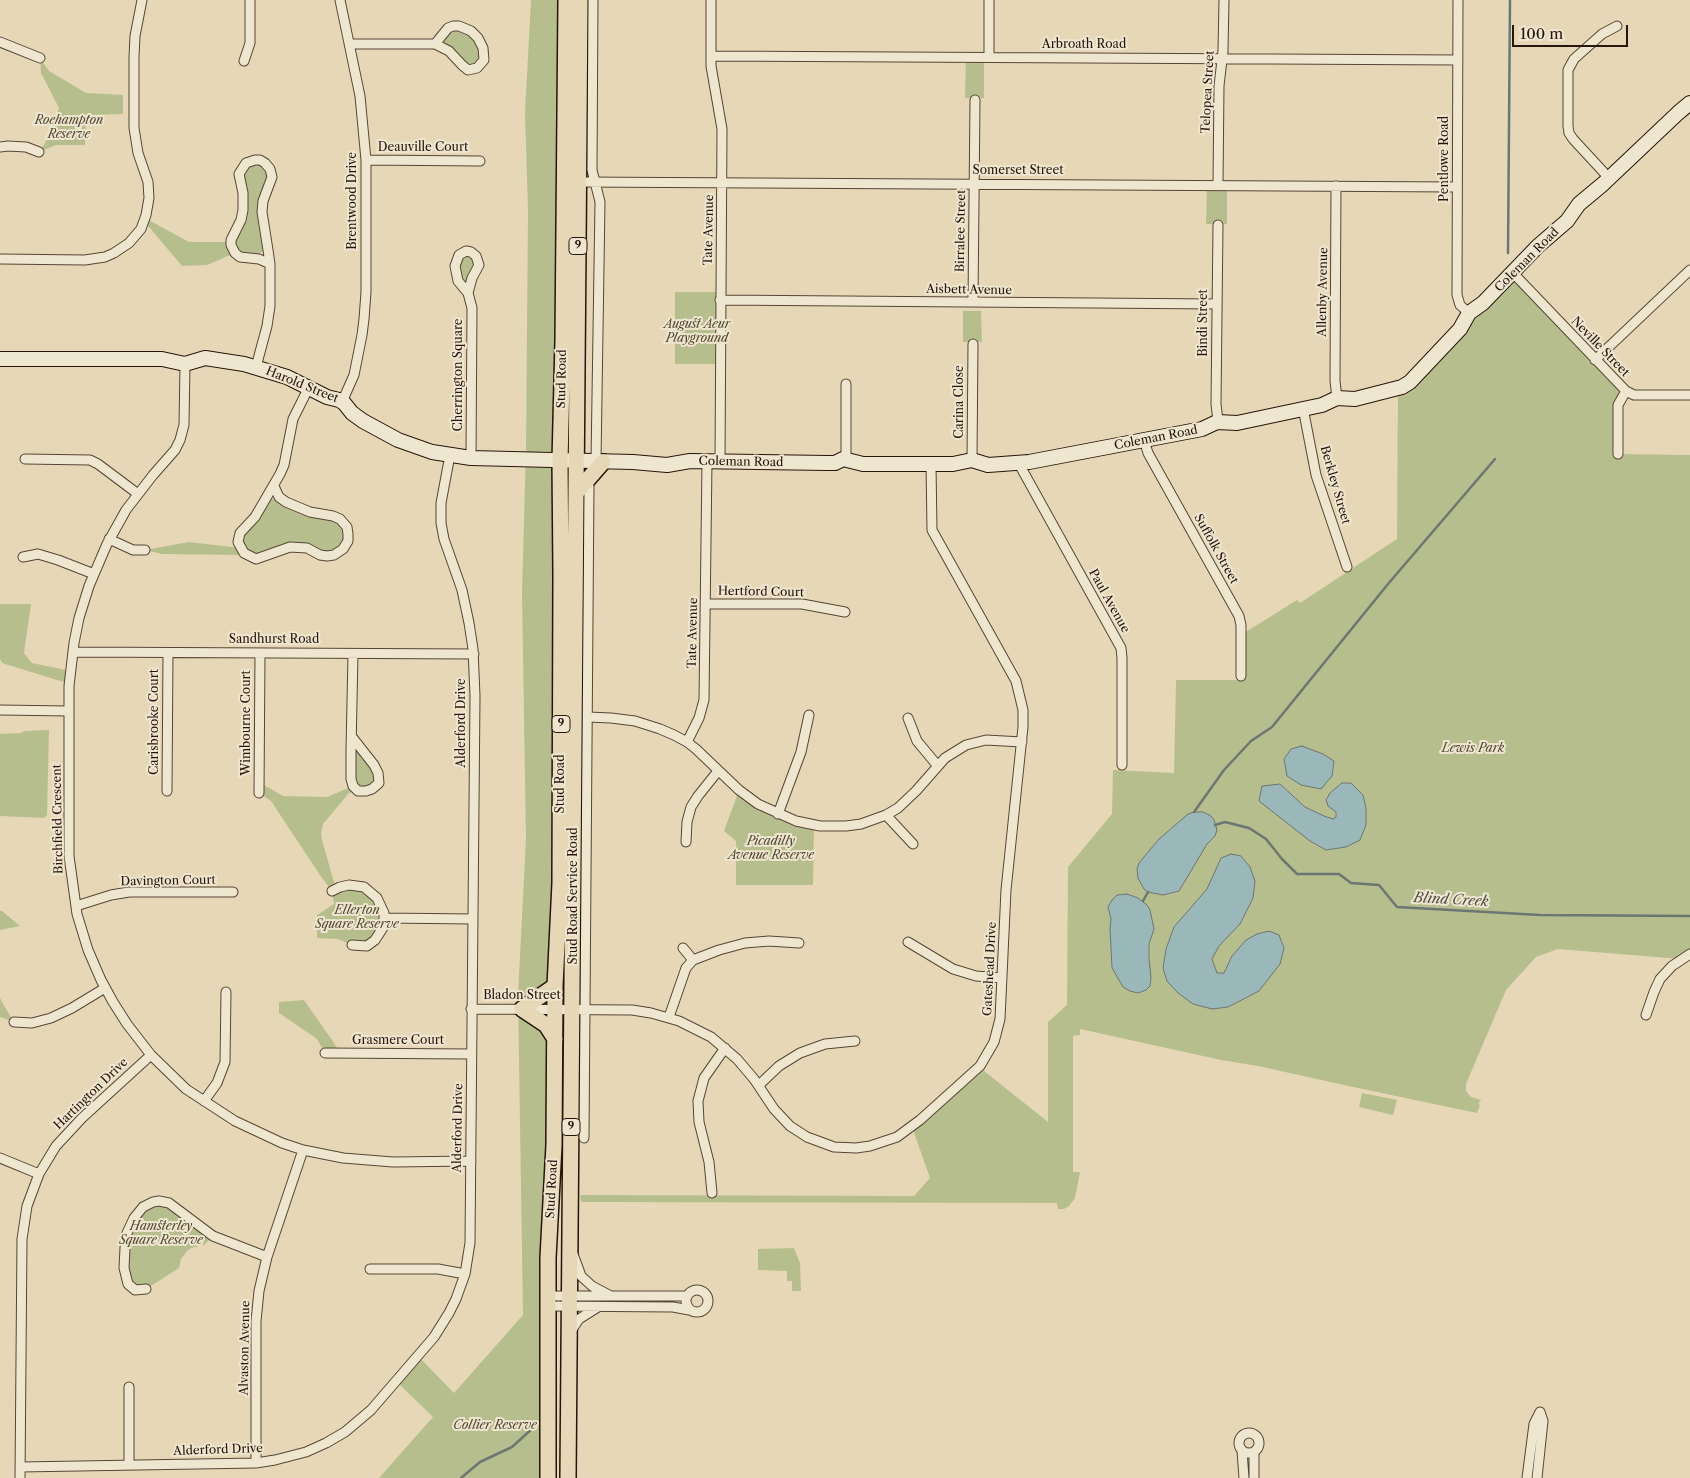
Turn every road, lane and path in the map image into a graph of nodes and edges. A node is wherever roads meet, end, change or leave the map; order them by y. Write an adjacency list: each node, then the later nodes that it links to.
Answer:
1 (142, 0): 38 (street)
2 (250, 0): 20 (street)
3 (340, 0): 13 (street, Brentwood Drive)
4 (566, 0): 67 (main road, Stud Road / 9)
5 (580, 0): 28 (main road, Stud Road / 9)
6 (594, 0): 30 (street)
7 (711, 0): 15 (street, Tate Avenue)
8 (989, 0): 16 (street)
9 (1224, 0): 18 (street, Telopea Street)
10 (1458, 0): 19 (street, Pentlowe Road)
11 (1617, 26): 27 (street)
12 (0, 42): 17 (street)
13 (350, 44): 14 (street); 25 (street, Brentwood Drive)
14 (435, 44): 14 (street)
15 (711, 56): 16 (street, Arbroath Road); 29 (street, Tate Avenue)
16 (989, 57): 18 (street, Arbroath Road)
17 (40, 58)
18 (1222, 59): 19 (street, Arbroath Road); 32 (street, Telopea Street)
19 (1458, 60): 34 (street, Pentlowe Road)
20 (244, 61)
21 (975, 100): 31 (street, Birralee Street)
22 (1690, 103): 27 (street, Coleman Road)
23 (0, 147): 24 (street)
24 (39, 152)
25 (366, 160): 26 (street, Deauville Court); 57 (street, Brentwood Drive)
26 (480, 161)
27 (1609, 178): 41 (street, Coleman Road)
28 (579, 182): 30 (street, Somerset Street); 68 (main road, Stud Road / 9)
29 (722, 182): 30 (street, Somerset Street); 31 (street, Somerset Street); 43 (street, Tate Avenue)
30 (596, 183): 69 (street)
31 (974, 184): 32 (street, Somerset Street); 44 (street, Birralee Street)
32 (1218, 185): 33 (street, Somerset Street)
33 (1336, 186): 34 (street, Somerset Street); 56 (street, Allenby Avenue)
34 (1457, 187): 46 (street, Pentlowe Road)
35 (1218, 225): 45 (street, Bindi Street)
36 (268, 246): 37 (street); 37 (street); 39 (street)
37 (253, 258): 39 (street)
38 (0, 259)
39 (270, 264): 51 (street)
40 (1690, 270): 49 (street)
41 (1513, 273): 46 (street, Coleman Road); 49 (street, Neville Street)
42 (468, 293): 63 (street, Cherrington Square)
43 (720, 300): 44 (street, Aisbett Avenue); 70 (street, Tate Avenue)
44 (972, 302): 45 (street, Aisbett Avenue)
45 (1217, 304): 59 (street, Bindi Street)
46 (1469, 313): 56 (street, Coleman Road)
47 (973, 344): 66 (street, Carina Close)
48 (0, 359): 50 (street, Harold Street)
49 (1596, 360): 54 (street, Neville Street)
50 (185, 364): 51 (street, Harold Street); 74 (street, Birchfield Crescent)
51 (256, 367): 53 (street, Harold Street)
52 (846, 384): 65 (street)
53 (309, 387): 57 (street, Harold Street); 73 (street)
54 (1626, 391): 55 (street); 61 (street, Neville Street)
55 (1690, 395)
56 (1337, 398): 58 (street, Coleman Road)
57 (342, 402): 62 (street, Harold Street)
58 (1303, 408): 59 (street, Coleman Road); 81 (street, Berkley Street)
59 (1218, 421): 60 (street, Coleman Road)
60 (1144, 440): 72 (street, Coleman Road); 90 (street, Suffolk Street)
61 (1618, 454)
62 (450, 456): 63 (street, Harold Street); 89 (street, Alderford Drive)
63 (471, 458): 67 (street, Harold Street)
64 (25, 459): 74 (street)
65 (846, 460): 70 (street, Coleman Road); 71 (street, Coleman Road)
66 (972, 460): 71 (street, Coleman Road); 72 (street, Coleman Road)
67 (560, 461): 68 (street, Coleman Road); 120 (main road, Stud Road / 9)
68 (576, 461): 69 (street, Coleman Road); 75 (main road, Stud Road / 9)
69 (600, 461): 70 (street, Coleman Road); 75 (main road)
70 (713, 462): 83 (street, Tate Avenue)
71 (931, 464): 98 (street, Gateshead Drive)
72 (1019, 464): 100 (street, Paul Avenue)
73 (274, 486): 76 (street); 77 (street)
74 (138, 494): 78 (street, Birchfield Crescent)
75 (582, 497): 94 (street, Stud Road Service Road); 126 (main road, Stud Road / 9)
76 (281, 500): 77 (street); 77 (street)
77 (263, 501)
78 (109, 539): 79 (street); 82 (street, Birchfield Crescent)
79 (145, 550)
80 (23, 558): 82 (street)
81 (1347, 567)
82 (94, 574): 85 (street, Birchfield Crescent)
83 (706, 604): 84 (street, Hertford Court); 97 (street, Tate Avenue)
84 (844, 612)
85 (73, 652): 86 (street, Sandhurst Road); 92 (street, Birchfield Crescent)
86 (168, 653): 87 (street, Sandhurst Road); 102 (street, Carisbrooke Court)
87 (260, 653): 88 (street, Sandhurst Road); 103 (street, Wimbourne Court)
88 (353, 654): 89 (street, Sandhurst Road); 96 (street)
89 (474, 654): 112 (street, Alderford Drive)
90 (1241, 676)
91 (0, 710): 92 (street)
92 (69, 711): 110 (street, Birchfield Crescent)
93 (809, 715): 104 (street)
94 (588, 717): 97 (street); 126 (street, Stud Road Service Road)
95 (908, 718): 99 (street)
96 (352, 737): 96 (street)
97 (687, 742): 101 (street)
98 (1022, 742): 99 (street); 119 (street, Gateshead Drive)
99 (937, 765): 105 (street)
100 (1122, 765)
101 (718, 771): 104 (street); 106 (street)
102 (167, 792)
103 (259, 793)
104 (778, 814): 105 (street)
105 (886, 815): 107 (street)
106 (686, 842)
107 (913, 844)
108 (332, 891): 111 (street)
109 (233, 892): 110 (street, Davington Court)
110 (76, 906): 121 (street, Birchfield Crescent)
111 (385, 918): 112 (street); 115 (street)
112 (473, 918): 123 (street, Alderford Drive)
113 (799, 942): 118 (street)
114 (908, 942): 119 (street)
115 (352, 945)
116 (683, 948): 118 (street)
117 (1690, 954): 127 (street)
118 (693, 960): 128 (street)
119 (1002, 978): 136 (street, Gateshead Drive)
120 (555, 986): 124 (main road); 125 (main road, Stud Road / 9)
121 (105, 988): 129 (street); 135 (street, Birchfield Crescent)
122 (226, 992): 137 (street)
123 (471, 1008): 124 (street, Bladon Street); 134 (street, Alderford Drive)
124 (522, 1009): 125 (street, Bladon Street); 130 (main road)
125 (555, 1009): 126 (street, Bladon Street); 130 (main road, Stud Road / 9)
126 (579, 1009): 128 (street, Gateshead Drive); 138 (street, Stud Road Service Road); 144 (main road, Stud Road / 9)
127 (1646, 1015)
128 (669, 1017): 132 (street, Gateshead Drive)
129 (14, 1022)
130 (555, 1039): 151 (main road, Stud Road / 9)
131 (855, 1041): 136 (street)
132 (725, 1048): 136 (street, Gateshead Drive); 143 (street)
133 (325, 1053): 134 (street, Grasmere Court)
134 (472, 1054): 141 (street, Alderford Drive)
135 (151, 1055): 137 (street, Birchfield Crescent); 142 (street, Hartington Drive)
136 (759, 1085)
137 (204, 1101): 139 (street, Birchfield Crescent)
138 (584, 1138)
139 (303, 1150): 141 (street, Birchfield Crescent); 145 (street, Alvaston Avenue)
140 (0, 1158): 142 (street)
141 (470, 1161): 147 (street, Alderford Drive)
142 (39, 1174): 161 (street, Hartington Drive)
143 (712, 1193)
144 (570, 1245): 149 (street); 152 (main road, Stud Road / 9)
145 (267, 1256): 148 (street); 159 (street, Alvaston Avenue)
146 (370, 1269): 147 (street)
147 (465, 1274): 159 (street, Alderford Drive)
148 (146, 1289)
149 (610, 1295): 150 (street); 152 (street)
150 (687, 1296): 154 (street); 154 (street)
151 (548, 1301): 152 (street); 163 (main road, Stud Road / 9)
152 (569, 1301): 153 (street); 155 (main road, Stud Road / 9)
153 (598, 1307): 154 (street); 155 (street)
154 (689, 1310)
155 (569, 1334): 164 (main road, Stud Road / 9)
156 (129, 1387): 160 (street)
157 (1242, 1451): 158 (street); 158 (street); 165 (street)
158 (1254, 1452): 166 (street)
159 (256, 1463): 160 (street, Alderford Drive)
160 (129, 1465): 161 (street, Alderford Drive)
161 (20, 1467): 162 (street, Hartington Drive)
162 (20, 1478)
163 (548, 1478)
164 (568, 1478)
165 (1244, 1478)
166 (1254, 1478)
167 (1527, 1478): 168 (street)
168 (1537, 1478)

